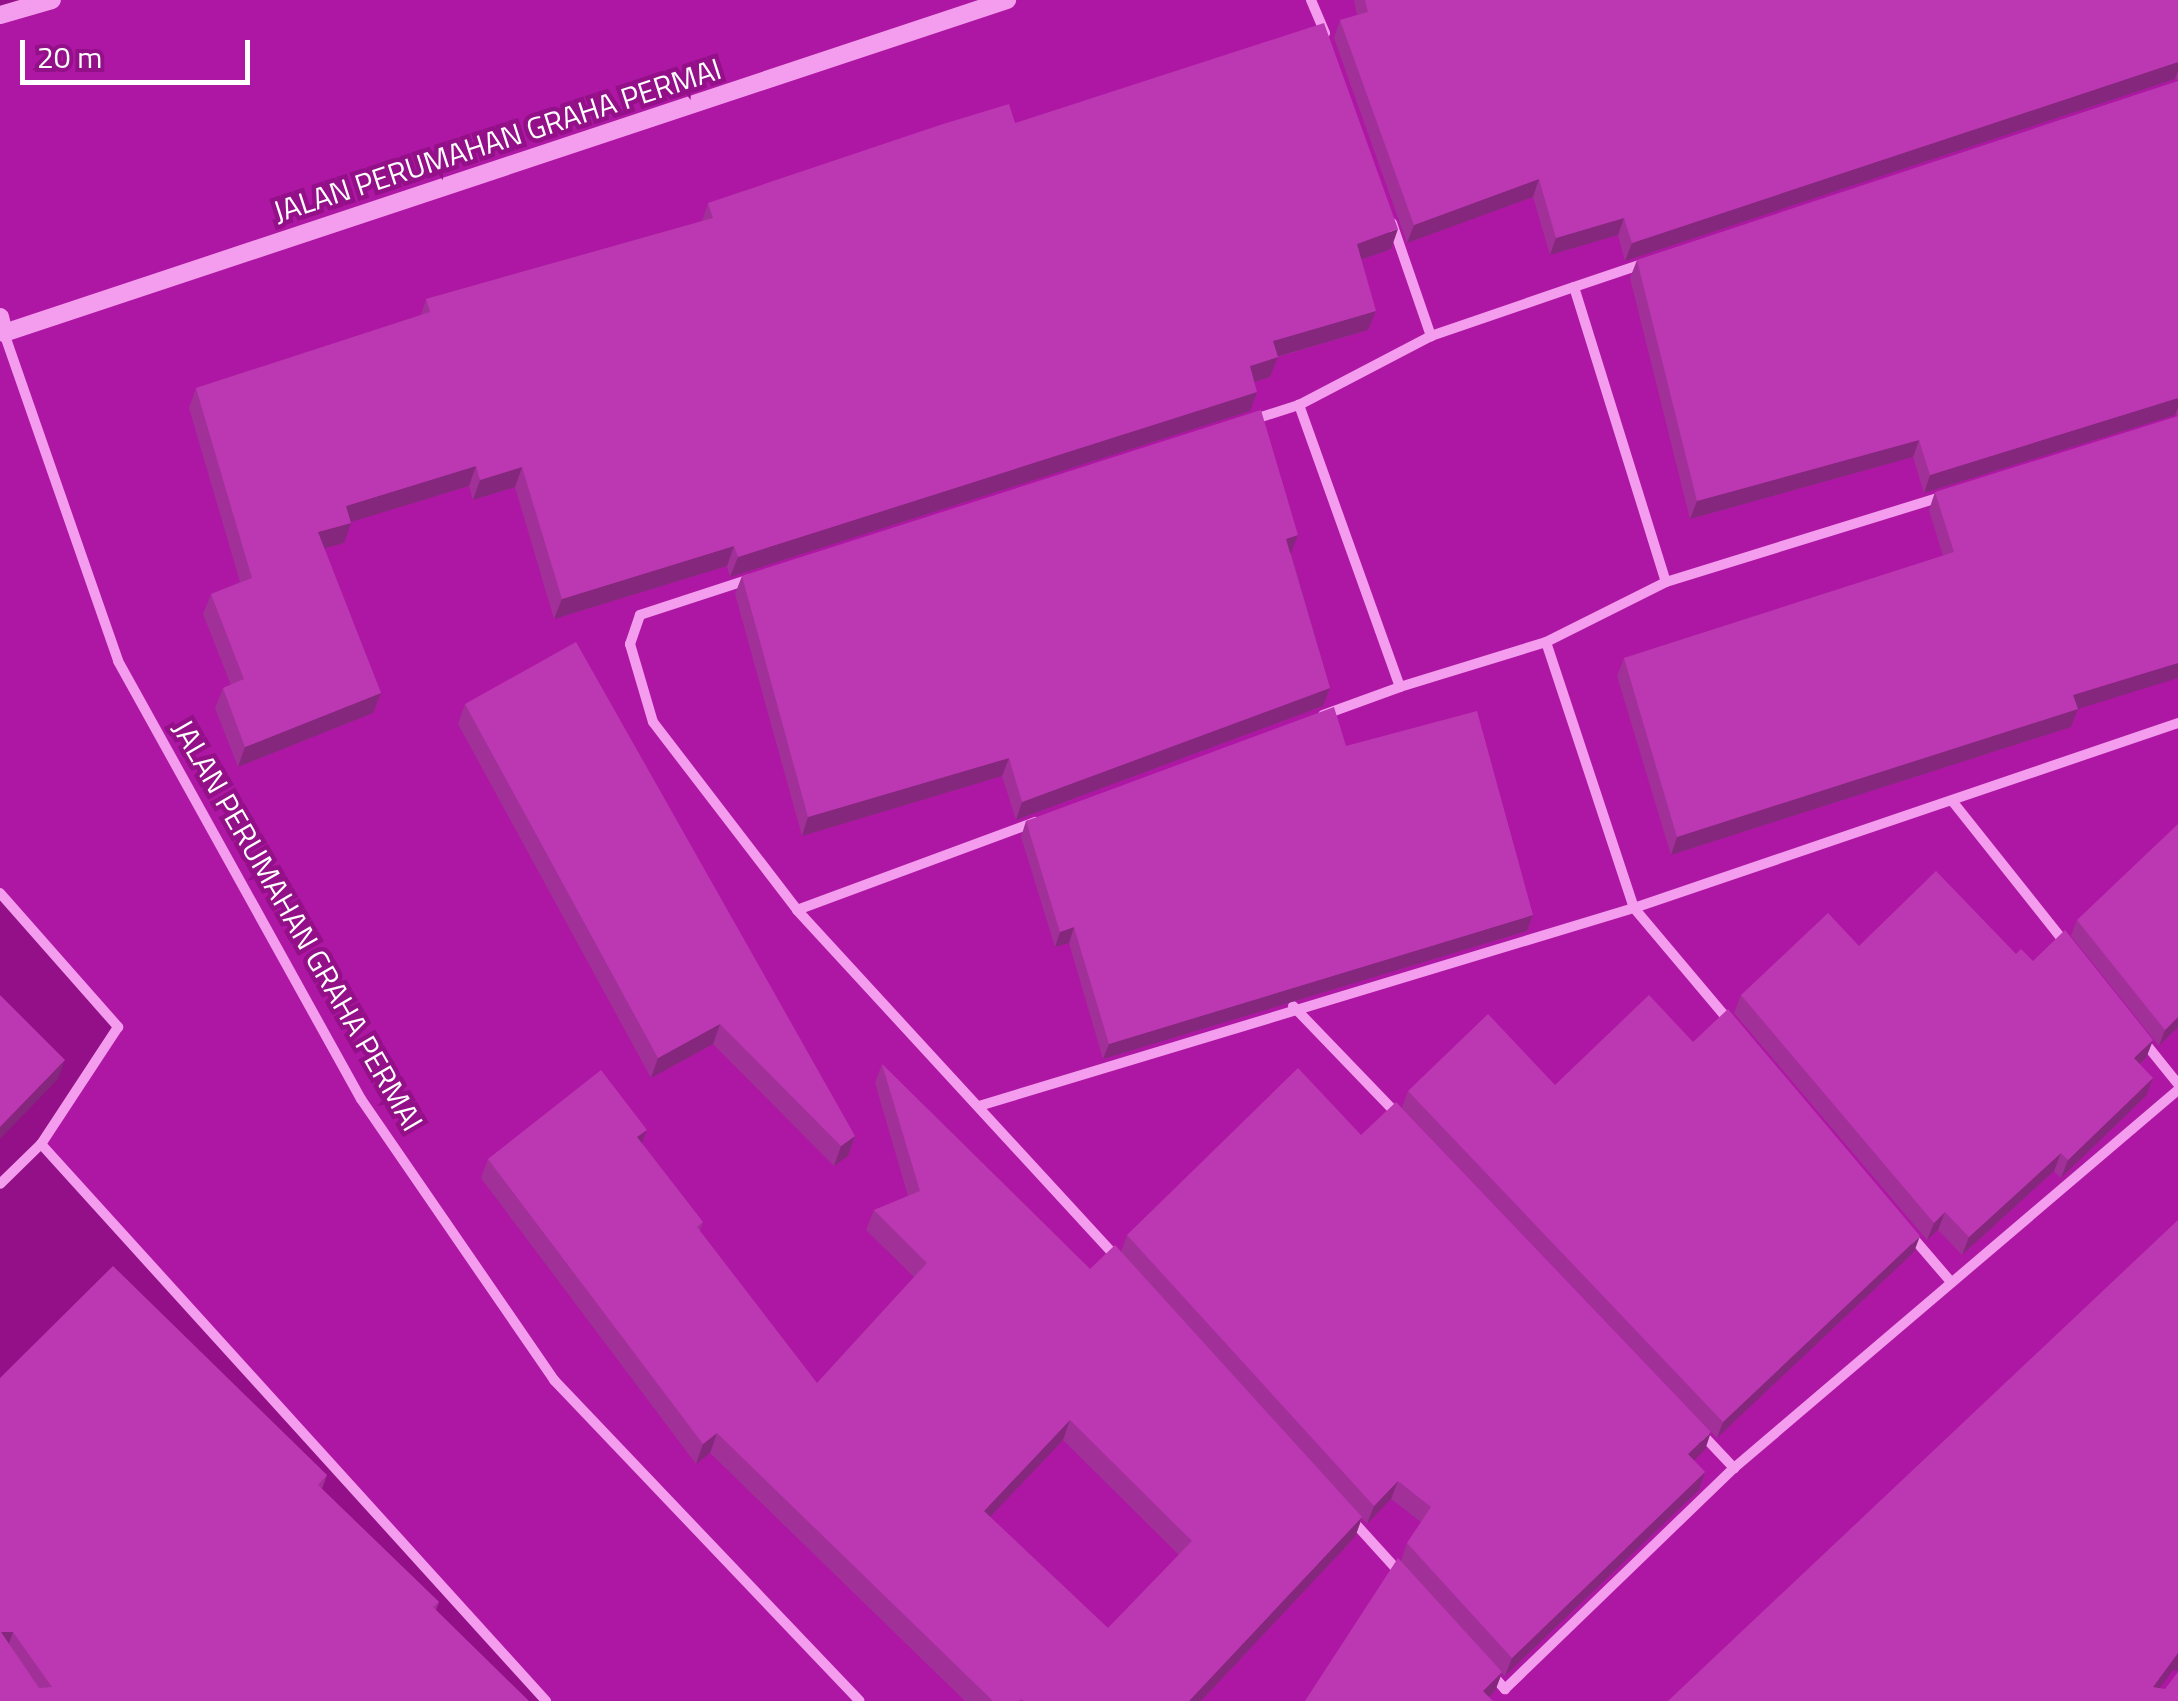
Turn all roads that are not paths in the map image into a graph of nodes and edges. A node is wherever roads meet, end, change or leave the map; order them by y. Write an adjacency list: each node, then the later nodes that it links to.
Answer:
1 (52, 0): 4 (street)
2 (1006, 0): 9 (street, JALAN PERUMAHAN GRAHA PERMAI)
3 (1312, 0): 5 (street)
4 (0, 14)
5 (1332, 50)
6 (1388, 211): 10 (street)
7 (1669, 256): 8 (street)
8 (1574, 287): 10 (street); 15 (street)
9 (1, 327): 43 (street, JALAN PERUMAHAN GRAHA PERMAI)
10 (1432, 336): 11 (street)
11 (1299, 405): 12 (street); 17 (street)
12 (1242, 423)
13 (1969, 488): 15 (street)
14 (772, 573): 24 (street)
15 (1666, 582): 16 (street)
16 (1546, 642): 17 (street); 23 (street)
17 (1400, 687): 18 (street)
18 (1308, 720)
19 (2178, 723): 20 (street)
20 (1953, 802): 23 (street); 25 (street)
21 (1052, 815): 24 (street)
22 (0, 893): 32 (street)
23 (1634, 908): 26 (street); 28 (street)
24 (796, 910): 30 (street)
25 (2072, 950)
26 (1293, 1006): 30 (street); 31 (street)
27 (2131, 1025): 29 (street)
28 (1748, 1043)
29 (2178, 1087): 36 (street)
30 (979, 1106): 35 (street)
31 (1417, 1136)
32 (41, 1144): 33 (street); 42 (street)
33 (0, 1184)
34 (1900, 1222): 36 (street)
35 (1124, 1266)
36 (1951, 1282): 38 (street)
37 (1692, 1424): 38 (street)
38 (1734, 1468): 41 (street)
39 (1347, 1514): 40 (street)
40 (1413, 1586)
41 (1478, 1659)
42 (546, 1701)
43 (860, 1701)

